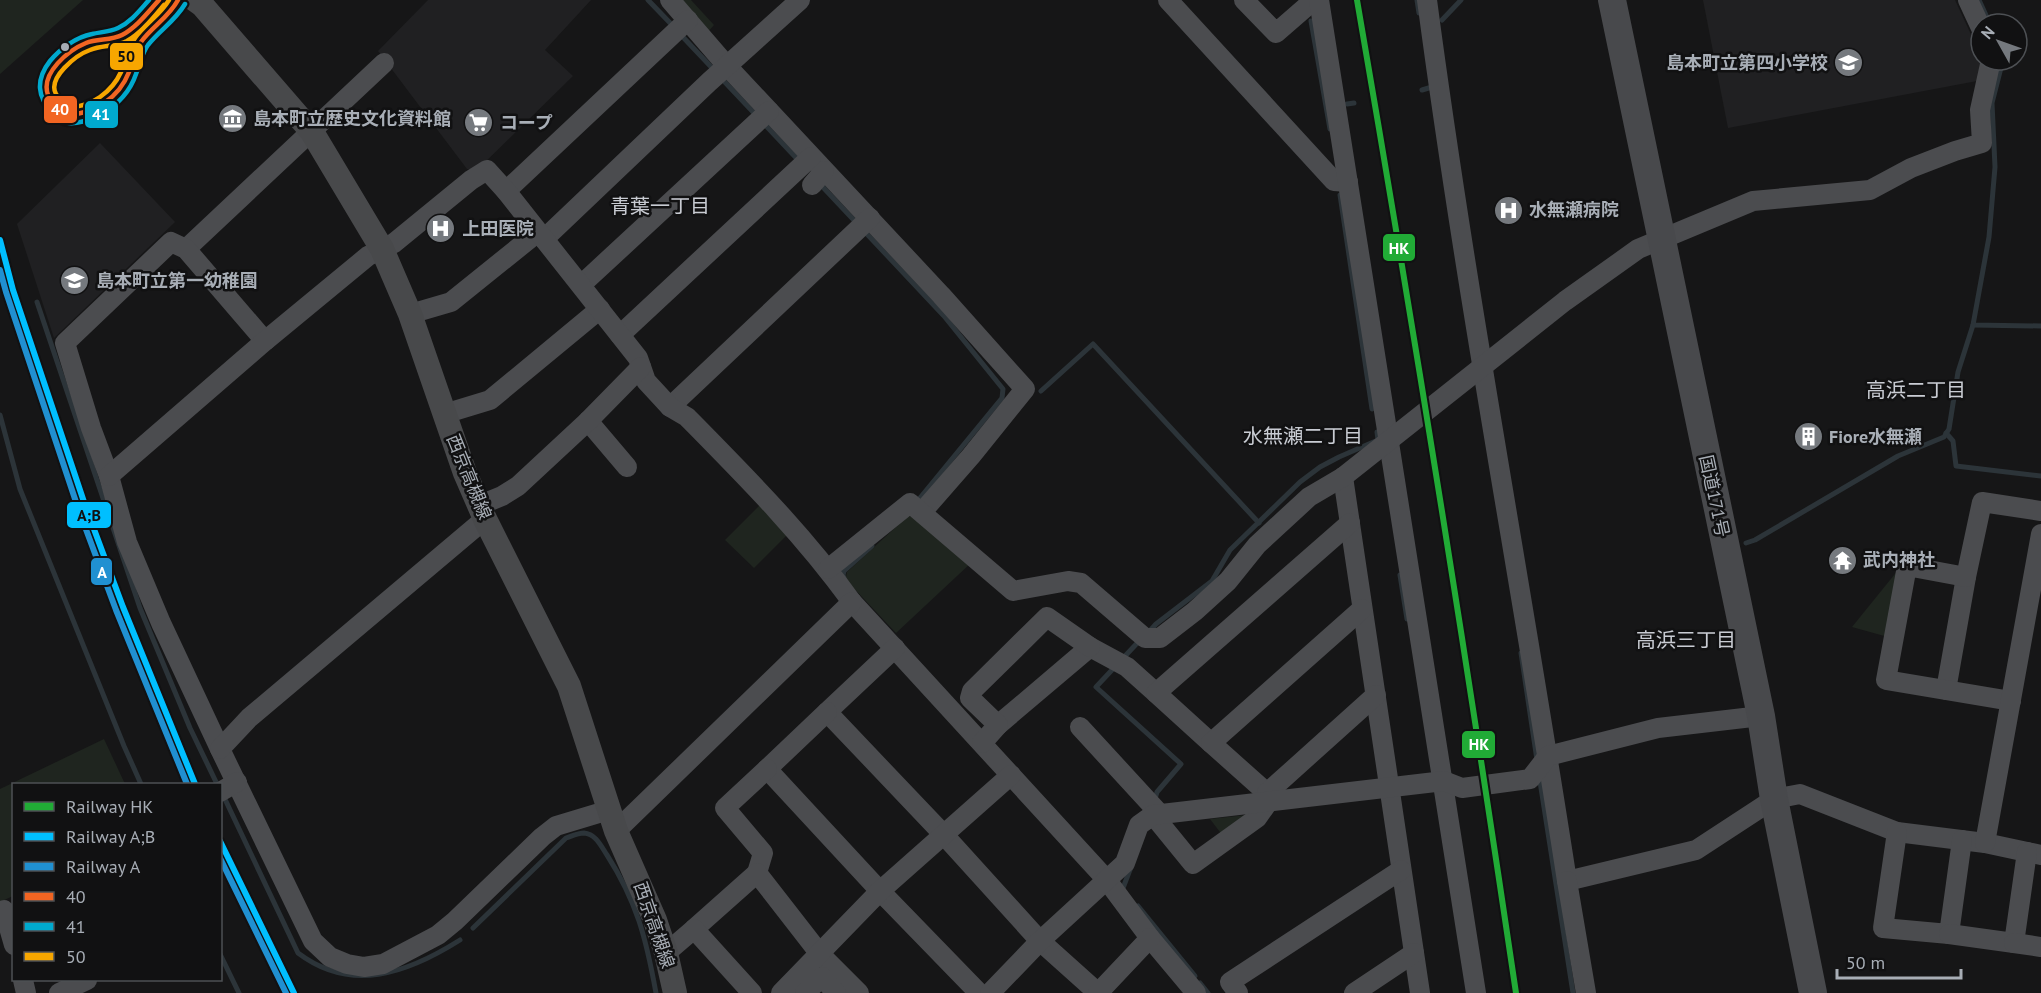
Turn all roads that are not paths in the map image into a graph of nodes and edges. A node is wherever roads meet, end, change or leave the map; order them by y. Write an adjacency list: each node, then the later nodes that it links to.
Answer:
1 (195, 0): 15 (main road, 西京高槻線)
2 (670, 0): 10 (street)
3 (800, 0): 12 (street)
4 (1168, 0): 17 (street)
5 (1244, 0): 6 (street)
6 (1314, 0)
7 (1319, 0): 17 (street)
8 (1427, 0): 30 (street)
9 (1612, 0): 21 (highway, 国道171号)
10 (686, 22): 12 (street); 18 (street)
11 (384, 63): 15 (street)
12 (720, 72): 14 (street); 20 (street)
13 (1990, 72): 21 (street)
14 (768, 112): 16 (street); 24 (street)
15 (312, 132): 22 (street); 23 (main road, 西京高槻線)
16 (821, 175): 19 (street); 27 (street)
17 (1348, 182): 34 (street)
18 (506, 191): 20 (street); 23 (street)
19 (870, 218): 31 (street); 38 (street)
20 (541, 235): 24 (street); 26 (street)
21 (1662, 238): 30 (street); 54 (highway, 国道171号)
22 (186, 249): 28 (street); 36 (street)
23 (382, 249): 26 (main road, 西京高槻線); 28 (street)
24 (581, 285): 25 (street)
25 (600, 309): 27 (street); 32 (street)
26 (410, 314): 32 (main road, 西京高槻線)
27 (620, 334): 29 (street)
28 (265, 341): 36 (street)
29 (641, 367): 31 (street); 33 (street)
30 (1477, 372): 34 (street); 60 (street)
31 (670, 407): 43 (street)
32 (444, 414): 40 (main road, 西京高槻線)
33 (588, 421): 35 (street); 40 (street)
34 (1389, 442): 37 (street); 63 (street)
35 (627, 467)
36 (109, 476): 59 (street)
37 (1343, 477): 38 (street); 41 (street)
38 (918, 509): 43 (street)
39 (2041, 511): 44 (street)
40 (482, 512): 59 (street); 69 (main road, 西京高槻線)
41 (1350, 523): 46 (street); 50 (street)
42 (2041, 534): 52 (street)
43 (828, 568): 45 (street)
44 (1966, 577): 49 (street); 49 (street)
45 (852, 602): 48 (street); 69 (street)
46 (1362, 609): 51 (street); 58 (street)
47 (1090, 647): 50 (street); 55 (street); 55 (street)
48 (895, 648): 53 (street); 57 (street)
49 (1946, 690): 52 (street)
50 (1156, 693): 58 (street)
51 (1376, 695): 65 (street); 66 (street)
52 (2010, 701): 73 (street)
53 (827, 712): 61 (street); 71 (street)
54 (1761, 716): 60 (street); 67 (highway, 国道171号)
55 (998, 725): 57 (street)
56 (1080, 728): 68 (street)
57 (982, 743): 62 (street)
58 (1211, 743): 66 (street)
59 (220, 748): 64 (street)
60 (1542, 764): 63 (street); 78 (street)
61 (767, 768): 76 (street); 79 (street)
62 (1011, 775): 71 (street); 77 (street)
63 (1444, 781): 65 (street); 106 (street)
64 (229, 787): 69 (street)
65 (1389, 788): 66 (street); 75 (street)
66 (1268, 797): 68 (street); 68 (street)
67 (1774, 799): 70 (street); 78 (street); 108 (highway, 国道171号)
68 (1152, 813): 77 (street)
69 (613, 820): 88 (main road, 西京高槻線)
70 (1897, 831): 72 (street); 82 (street)
71 (944, 835): 79 (street); 85 (street)
72 (1962, 840): 73 (street); 82 (street)
73 (1985, 843): 74 (street)
74 (2034, 853): 86 (street)
75 (1401, 870): 89 (street); 103 (street)
76 (757, 873): 81 (street); 90 (street)
77 (1111, 875): 84 (street); 85 (street)
78 (1567, 881): 107 (street)
79 (880, 891): 90 (street); 99 (street)
80 (6, 909): 83 (street)
81 (694, 929): 88 (street); 94 (street)
82 (1949, 934): 86 (street)
83 (12, 936)
84 (1150, 938): 101 (street); 102 (street)
85 (1040, 941): 100 (street); 101 (street)
86 (2014, 943): 87 (street)
87 (2041, 947)
88 (666, 953): 93 (main road, 西京高槻線)
89 (1414, 953): 104 (street); 105 (street)
90 (820, 954): 95 (street); 98 (street)
91 (85, 981): 92 (street)
92 (59, 993)
93 (675, 993)
94 (752, 993)
95 (781, 993)
96 (806, 993): 97 (street)
97 (836, 993)
98 (859, 993)
99 (979, 993)
100 (990, 993)
101 (1098, 993)
102 (1196, 993)
103 (1238, 993)
104 (1354, 993)
105 (1420, 993)
106 (1476, 993)
107 (1586, 993)
108 (1813, 993)

